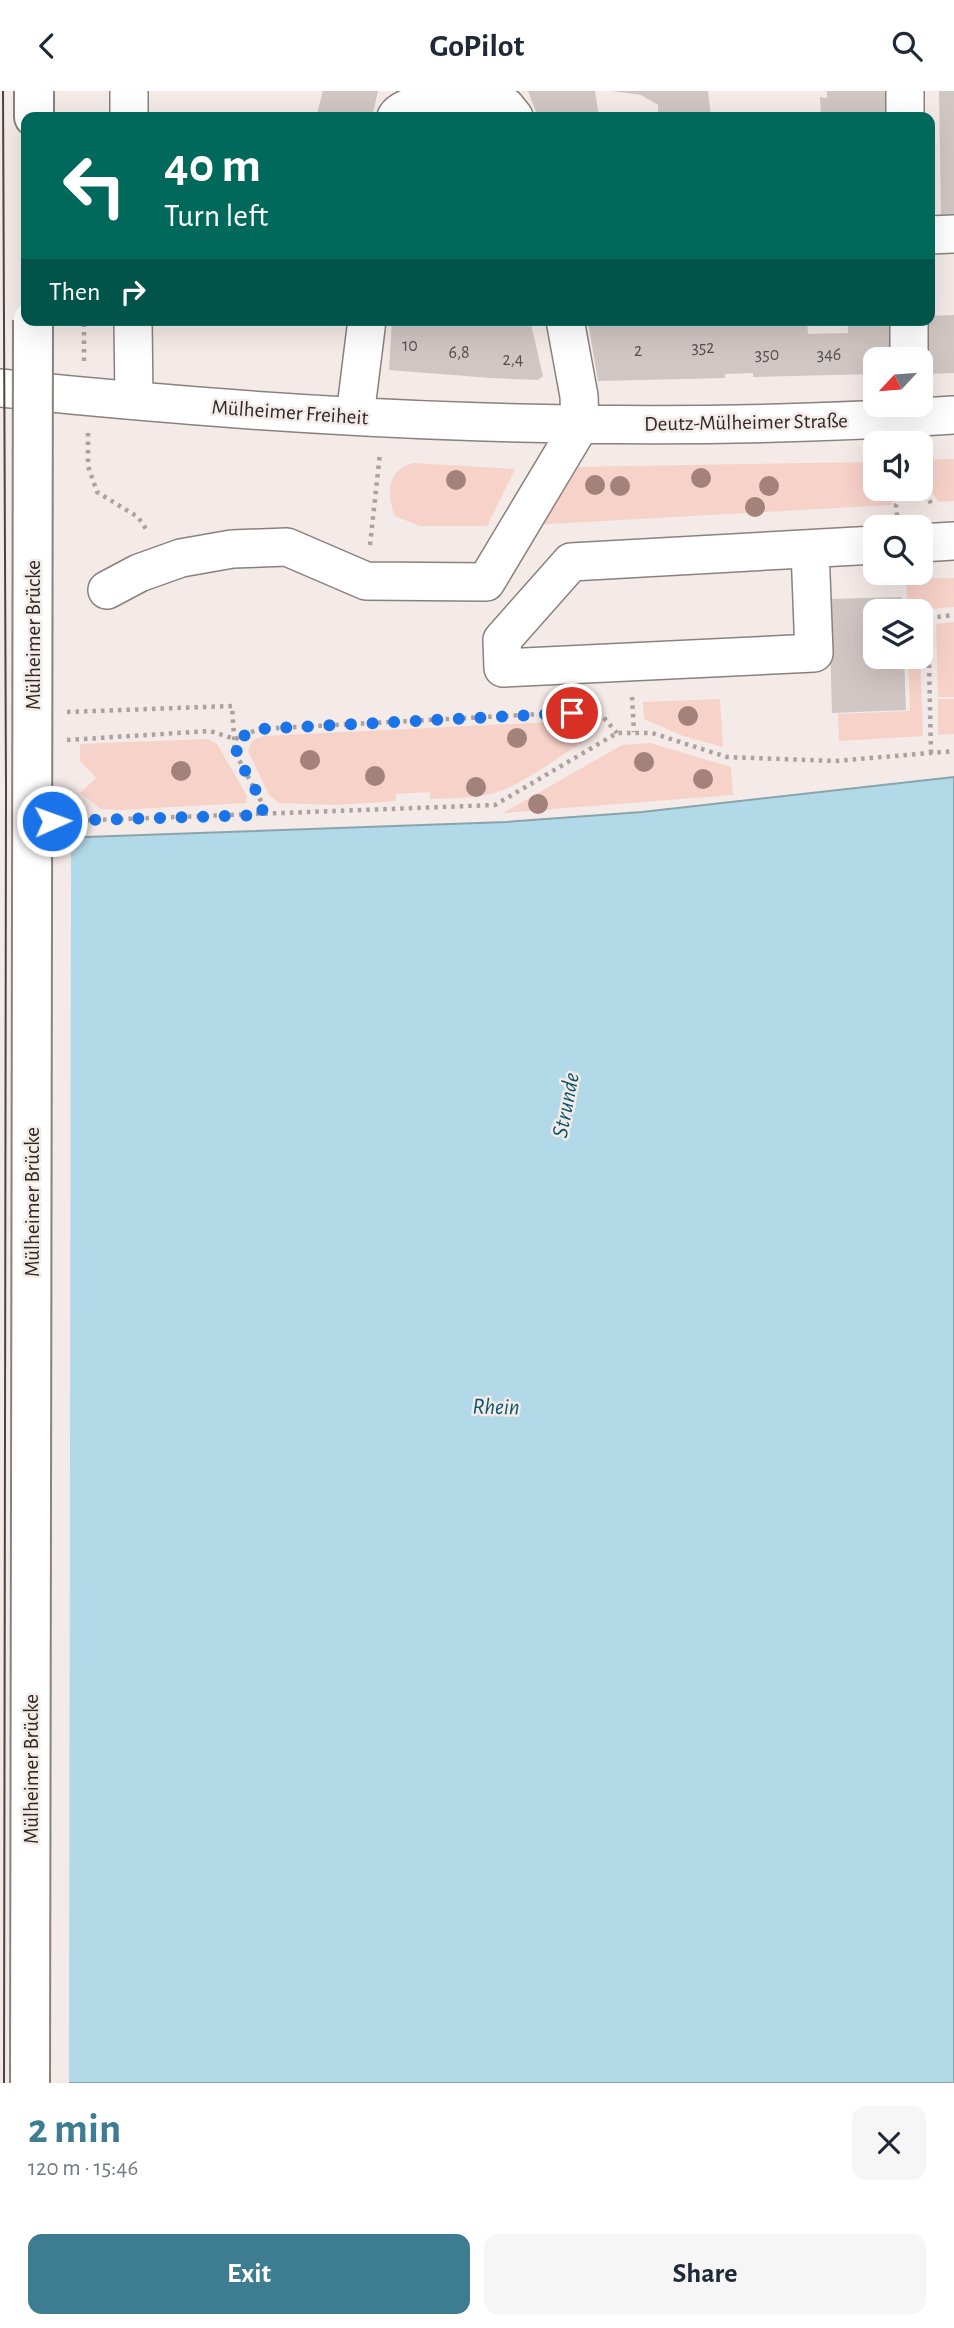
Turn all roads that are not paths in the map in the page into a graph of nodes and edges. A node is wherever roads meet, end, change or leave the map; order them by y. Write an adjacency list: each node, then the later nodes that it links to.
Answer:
1 (34, 91): 5 (main road)
2 (129, 91): 6 (street)
3 (905, 91): 9 (street)
4 (457, 97): 7 (street); 8 (street)
5 (34, 112)
6 (129, 112)
7 (399, 112)
8 (510, 112)
9 (905, 112)
10 (954, 234): 11 (street)
11 (935, 235)
12 (33, 326): 30 (main road, Mülheimer Brücke, bridge)
13 (133, 326): 19 (street)
14 (366, 326): 23 (street)
15 (566, 326): 24 (street)
16 (909, 326): 17 (street)
17 (909, 347)
18 (0, 388): 19 (street, Mülheimer Freiheit)
19 (134, 400): 23 (street, Mülheimer Freiheit)
20 (863, 413): 24 (street, Deutz-Mülheimer Straße)
21 (933, 413): 22 (street, Deutz-Mülheimer Straße)
22 (954, 415)
23 (355, 416): 24 (street, Mülheimer Freiheit)
24 (580, 425): 29 (street)
25 (954, 541): 26 (street)
26 (933, 542)
27 (863, 546): 28 (street)
28 (810, 549): 28 (street)
29 (107, 590)
30 (30, 2083)

